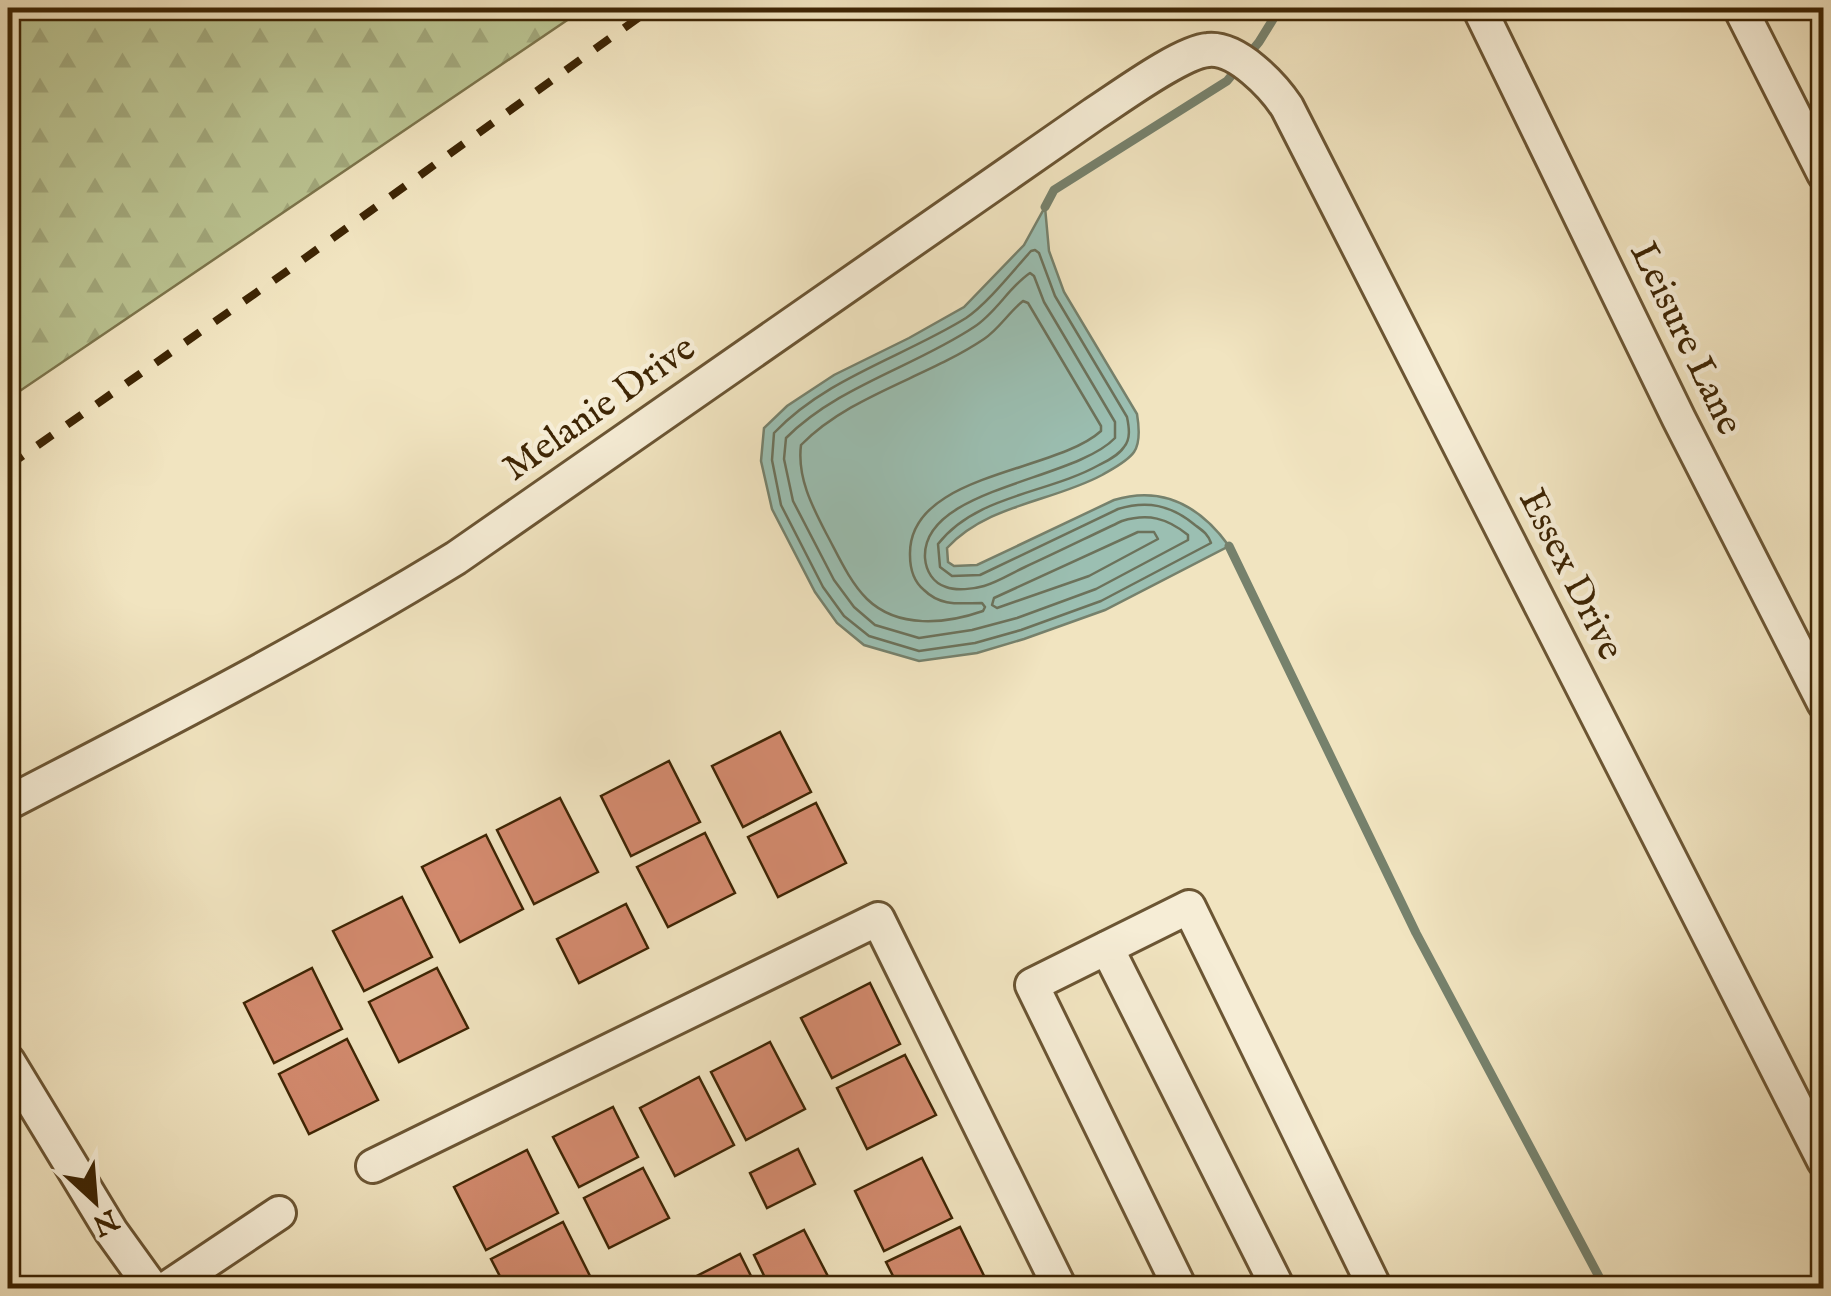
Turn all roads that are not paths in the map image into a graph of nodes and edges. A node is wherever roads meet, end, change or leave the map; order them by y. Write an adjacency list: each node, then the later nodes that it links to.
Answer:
1 (1479, 8): 5 (street, Leisure Lane)
2 (1740, 8): 4 (street)
3 (1233, 58): 6 (street, Melanie Drive); 9 (street, Essex Drive)
4 (1824, 174)
5 (1824, 703)
6 (8, 803)
7 (1107, 948): 15 (street); 16 (street); 17 (street)
8 (8, 1061): 12 (street)
9 (1824, 1162)
10 (373, 1166): 14 (street)
11 (279, 1212): 13 (street)
12 (152, 1288)
13 (168, 1288)
14 (1060, 1288)
15 (1180, 1288)
16 (1278, 1288)
17 (1375, 1288)

